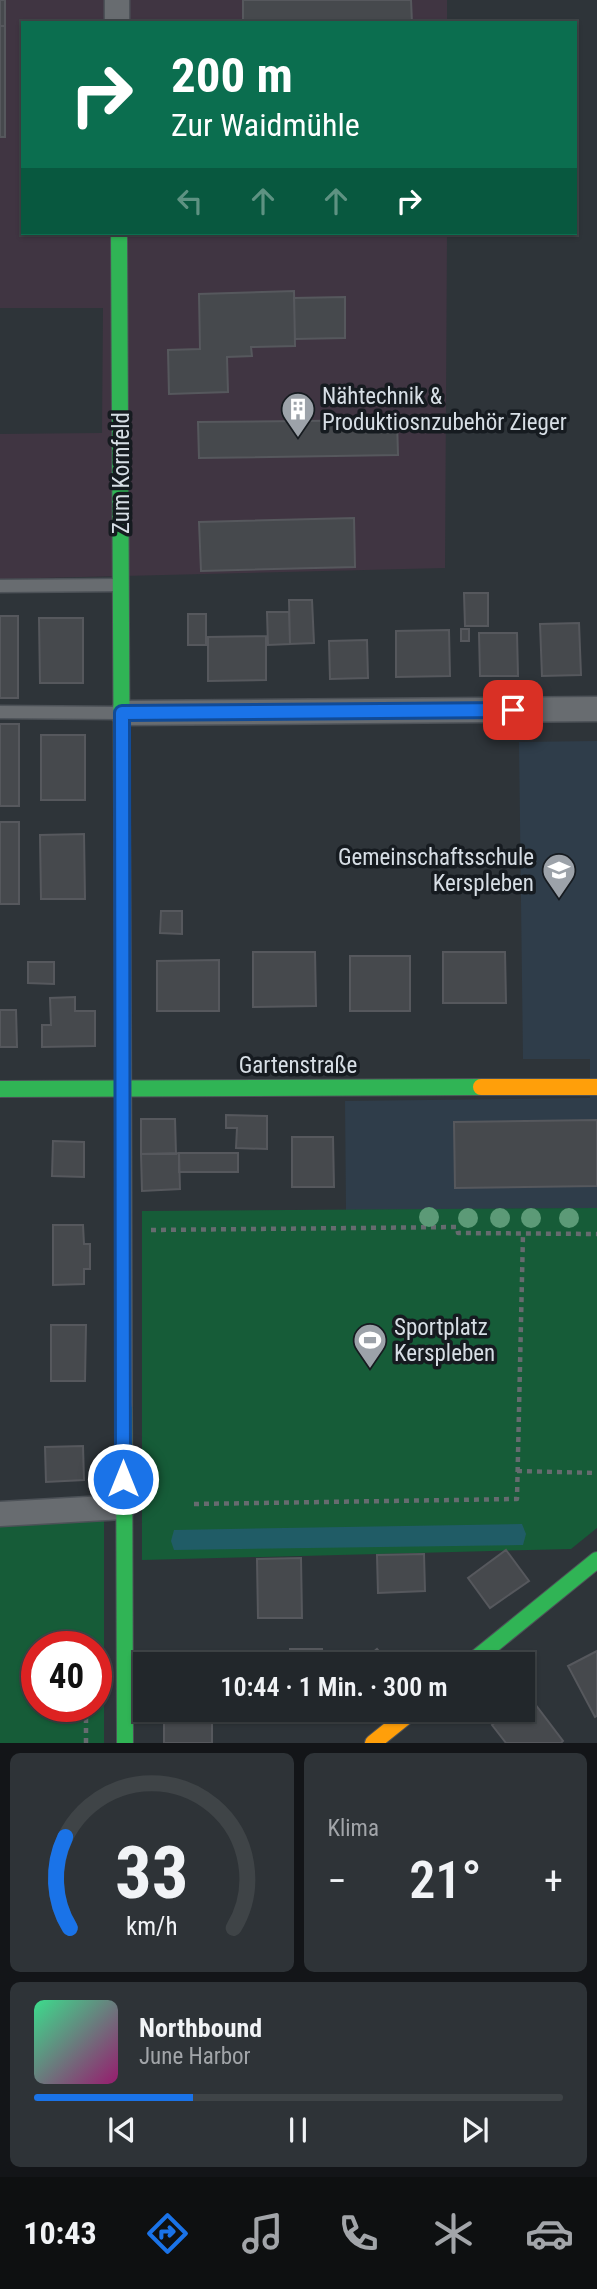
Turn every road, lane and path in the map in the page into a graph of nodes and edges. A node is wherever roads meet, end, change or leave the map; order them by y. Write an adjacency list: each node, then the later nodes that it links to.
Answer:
1 (117, 0): 2 (street)
2 (117, 21)
3 (119, 235): 4 (street, Zum Kornfeld)
4 (122, 585): 5 (lane); 8 (street, Zum Kornfeld)
5 (0, 586)
6 (597, 709): 8 (street)
7 (0, 712): 8 (lane)
8 (122, 713): 11 (street, Zum Kornfeld)
9 (597, 1087): 11 (street, Gartenstraße)
10 (0, 1089): 11 (street, Gartenstraße)
11 (124, 1089): 12 (street, Zum Kornfeld)
12 (122, 1230): 13 (path); 18 (street, Zum Kornfeld)
13 (523, 1234): 14 (path); 15 (path)
14 (597, 1234)
15 (517, 1471): 16 (path); 17 (path)
16 (597, 1473)
17 (194, 1504)
18 (123, 1507): 19 (street); 25 (street, Zum Kornfeld)
19 (0, 1514)
20 (597, 1560): 21 (street)
21 (484, 1652)
22 (86, 1722): 24 (path)
23 (399, 1722): 26 (street)
24 (86, 1743)
25 (125, 1743)
26 (373, 1743)

